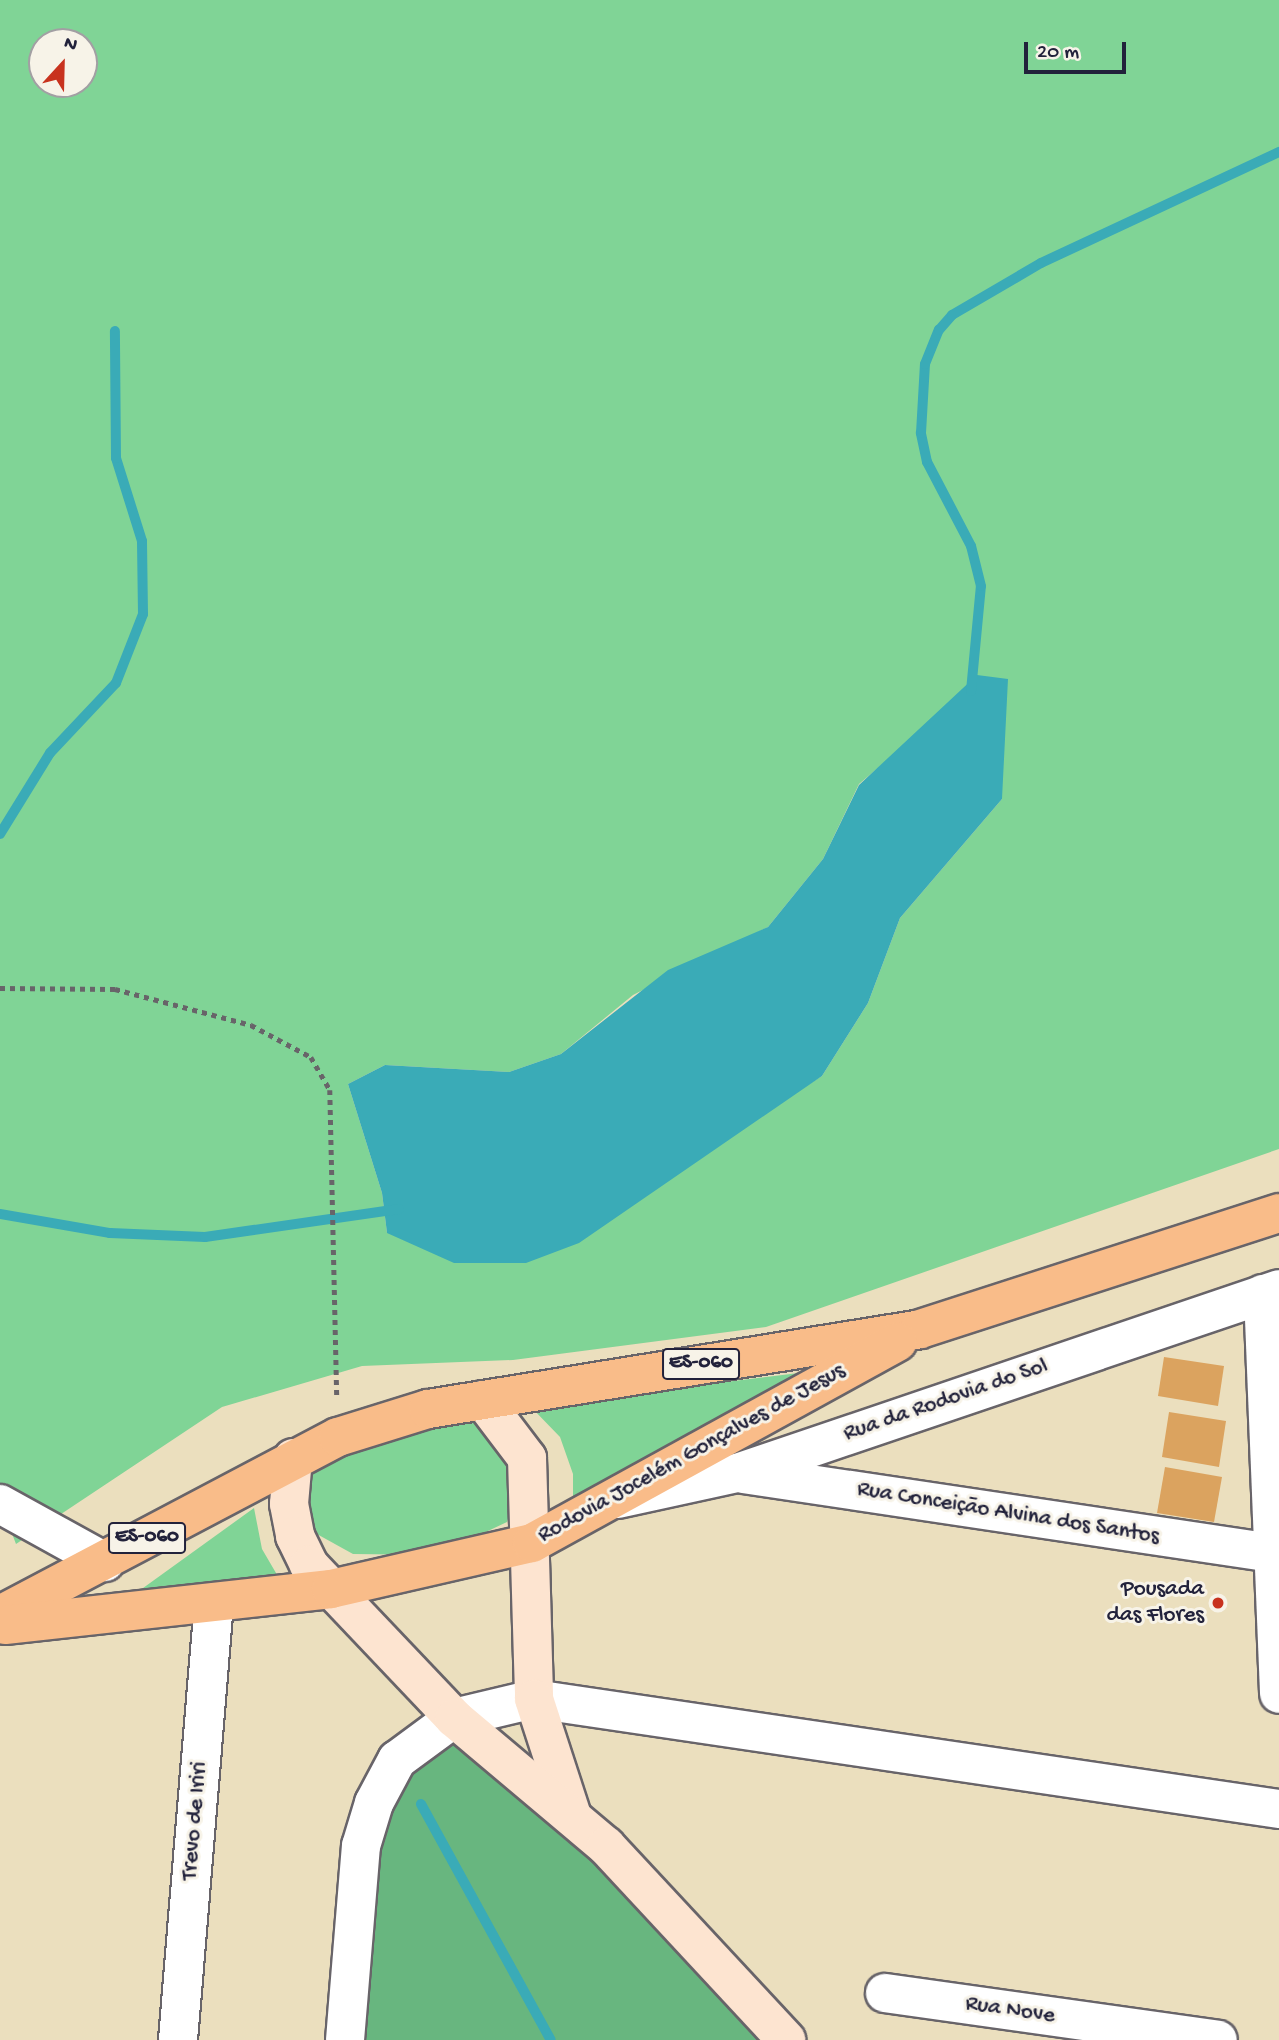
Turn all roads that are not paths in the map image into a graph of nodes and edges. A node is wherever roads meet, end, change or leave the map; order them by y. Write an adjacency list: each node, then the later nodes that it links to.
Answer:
1 (1279, 1213): 3 (main road, Rodovia Jocelém Gonçalves de Jesus / ES-060)
2 (1271, 1292): 6 (street, Rua da Rodovia do Sol); 10 (street)
3 (920, 1329): 4 (main road, Rodovia Jocelém Gonçalves de Jesus / ES-060); 7 (main road, Rodovia Jocelém Gonçalves de Jesus / ES-060)
4 (483, 1400): 5 (main road, Rodovia Jocelém Gonçalves de Jesus / ES-060); 9 (street)
5 (293, 1458): 11 (main road, Rodovia Jocelém Gonçalves de Jesus / ES-060); 12 (street)
6 (737, 1473): 7 (street, Rua da Rodovia do Sol); 10 (street, Rua Conceição Alvina dos Santos)
7 (609, 1500): 9 (main road, Rodovia Jocelém Gonçalves de Jesus / ES-060)
8 (0, 1504): 11 (street)
9 (532, 1543): 12 (main road, Rodovia Jocelém Gonçalves de Jesus / ES-060); 17 (street)
10 (1278, 1554): 16 (street)
11 (105, 1562): 14 (main road, Rodovia Jocelém Gonçalves de Jesus / ES-060)
12 (331, 1589): 13 (main road, Rodovia Jocelém Gonçalves de Jesus / ES-060); 18 (street)
13 (214, 1602): 15 (main road, Rodovia Jocelém Gonçalves de Jesus / ES-060); 22 (street, Trevo de Iriri)
14 (0, 1615)
15 (0, 1625)
16 (1279, 1694)
17 (534, 1699): 18 (street); 19 (street); 20 (street)
18 (454, 1717): 20 (street); 23 (street)
19 (1279, 1809)
20 (572, 1816): 24 (street)
21 (885, 1993): 25 (street, Rua Nove)
22 (178, 2040)
23 (345, 2040)
24 (786, 2040)
25 (1218, 2040)

